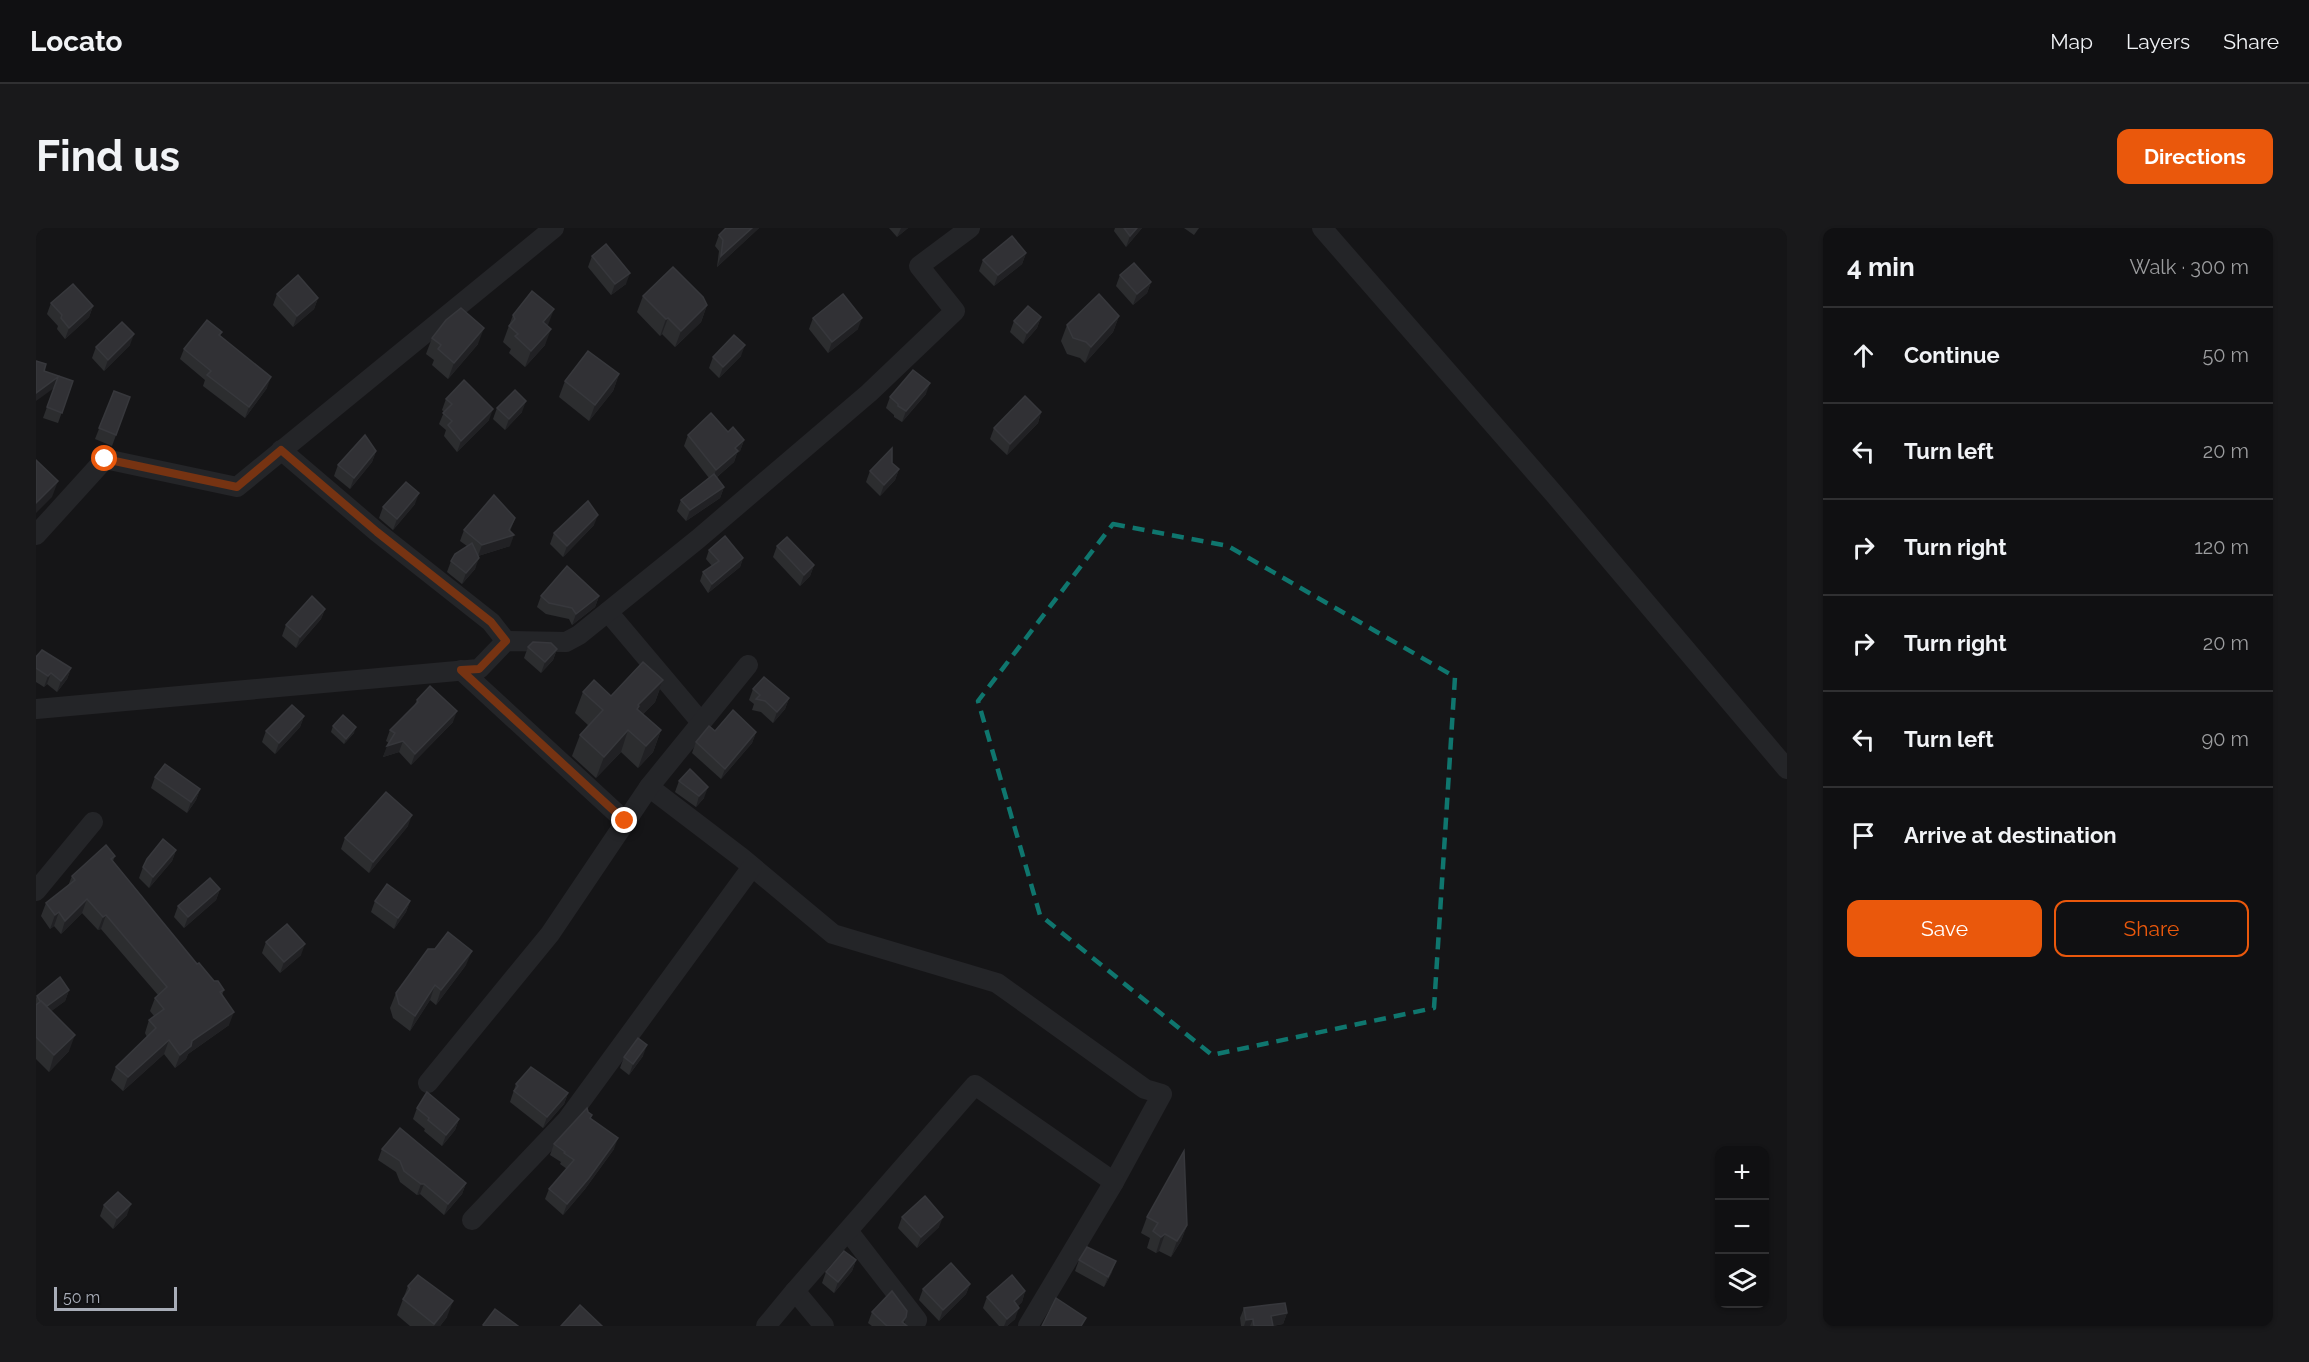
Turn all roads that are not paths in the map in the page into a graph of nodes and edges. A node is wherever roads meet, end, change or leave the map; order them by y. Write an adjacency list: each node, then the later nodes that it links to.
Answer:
1 (554, 228): 4 (street)
2 (970, 228): 6 (street)
3 (1322, 228): 12 (street)
4 (281, 450): 5 (street); 7 (street)
5 (36, 535)
6 (608, 612): 7 (street); 11 (street)
7 (506, 641): 9 (street)
8 (747, 665): 11 (street)
9 (461, 670): 10 (street); 14 (street)
10 (36, 709)
11 (700, 722): 13 (street)
12 (1787, 769)
13 (649, 787): 14 (street); 16 (street)
14 (625, 821): 18 (street)
15 (93, 822): 17 (street)
16 (752, 867): 19 (street); 20 (street)
17 (36, 891)
18 (428, 1083)
19 (1114, 1182): 21 (street); 26 (street)
20 (472, 1220)
21 (848, 1231): 22 (street); 23 (street)
22 (795, 1291): 24 (street); 25 (street)
23 (918, 1324)
24 (766, 1326)
25 (824, 1326)
26 (1028, 1326)

